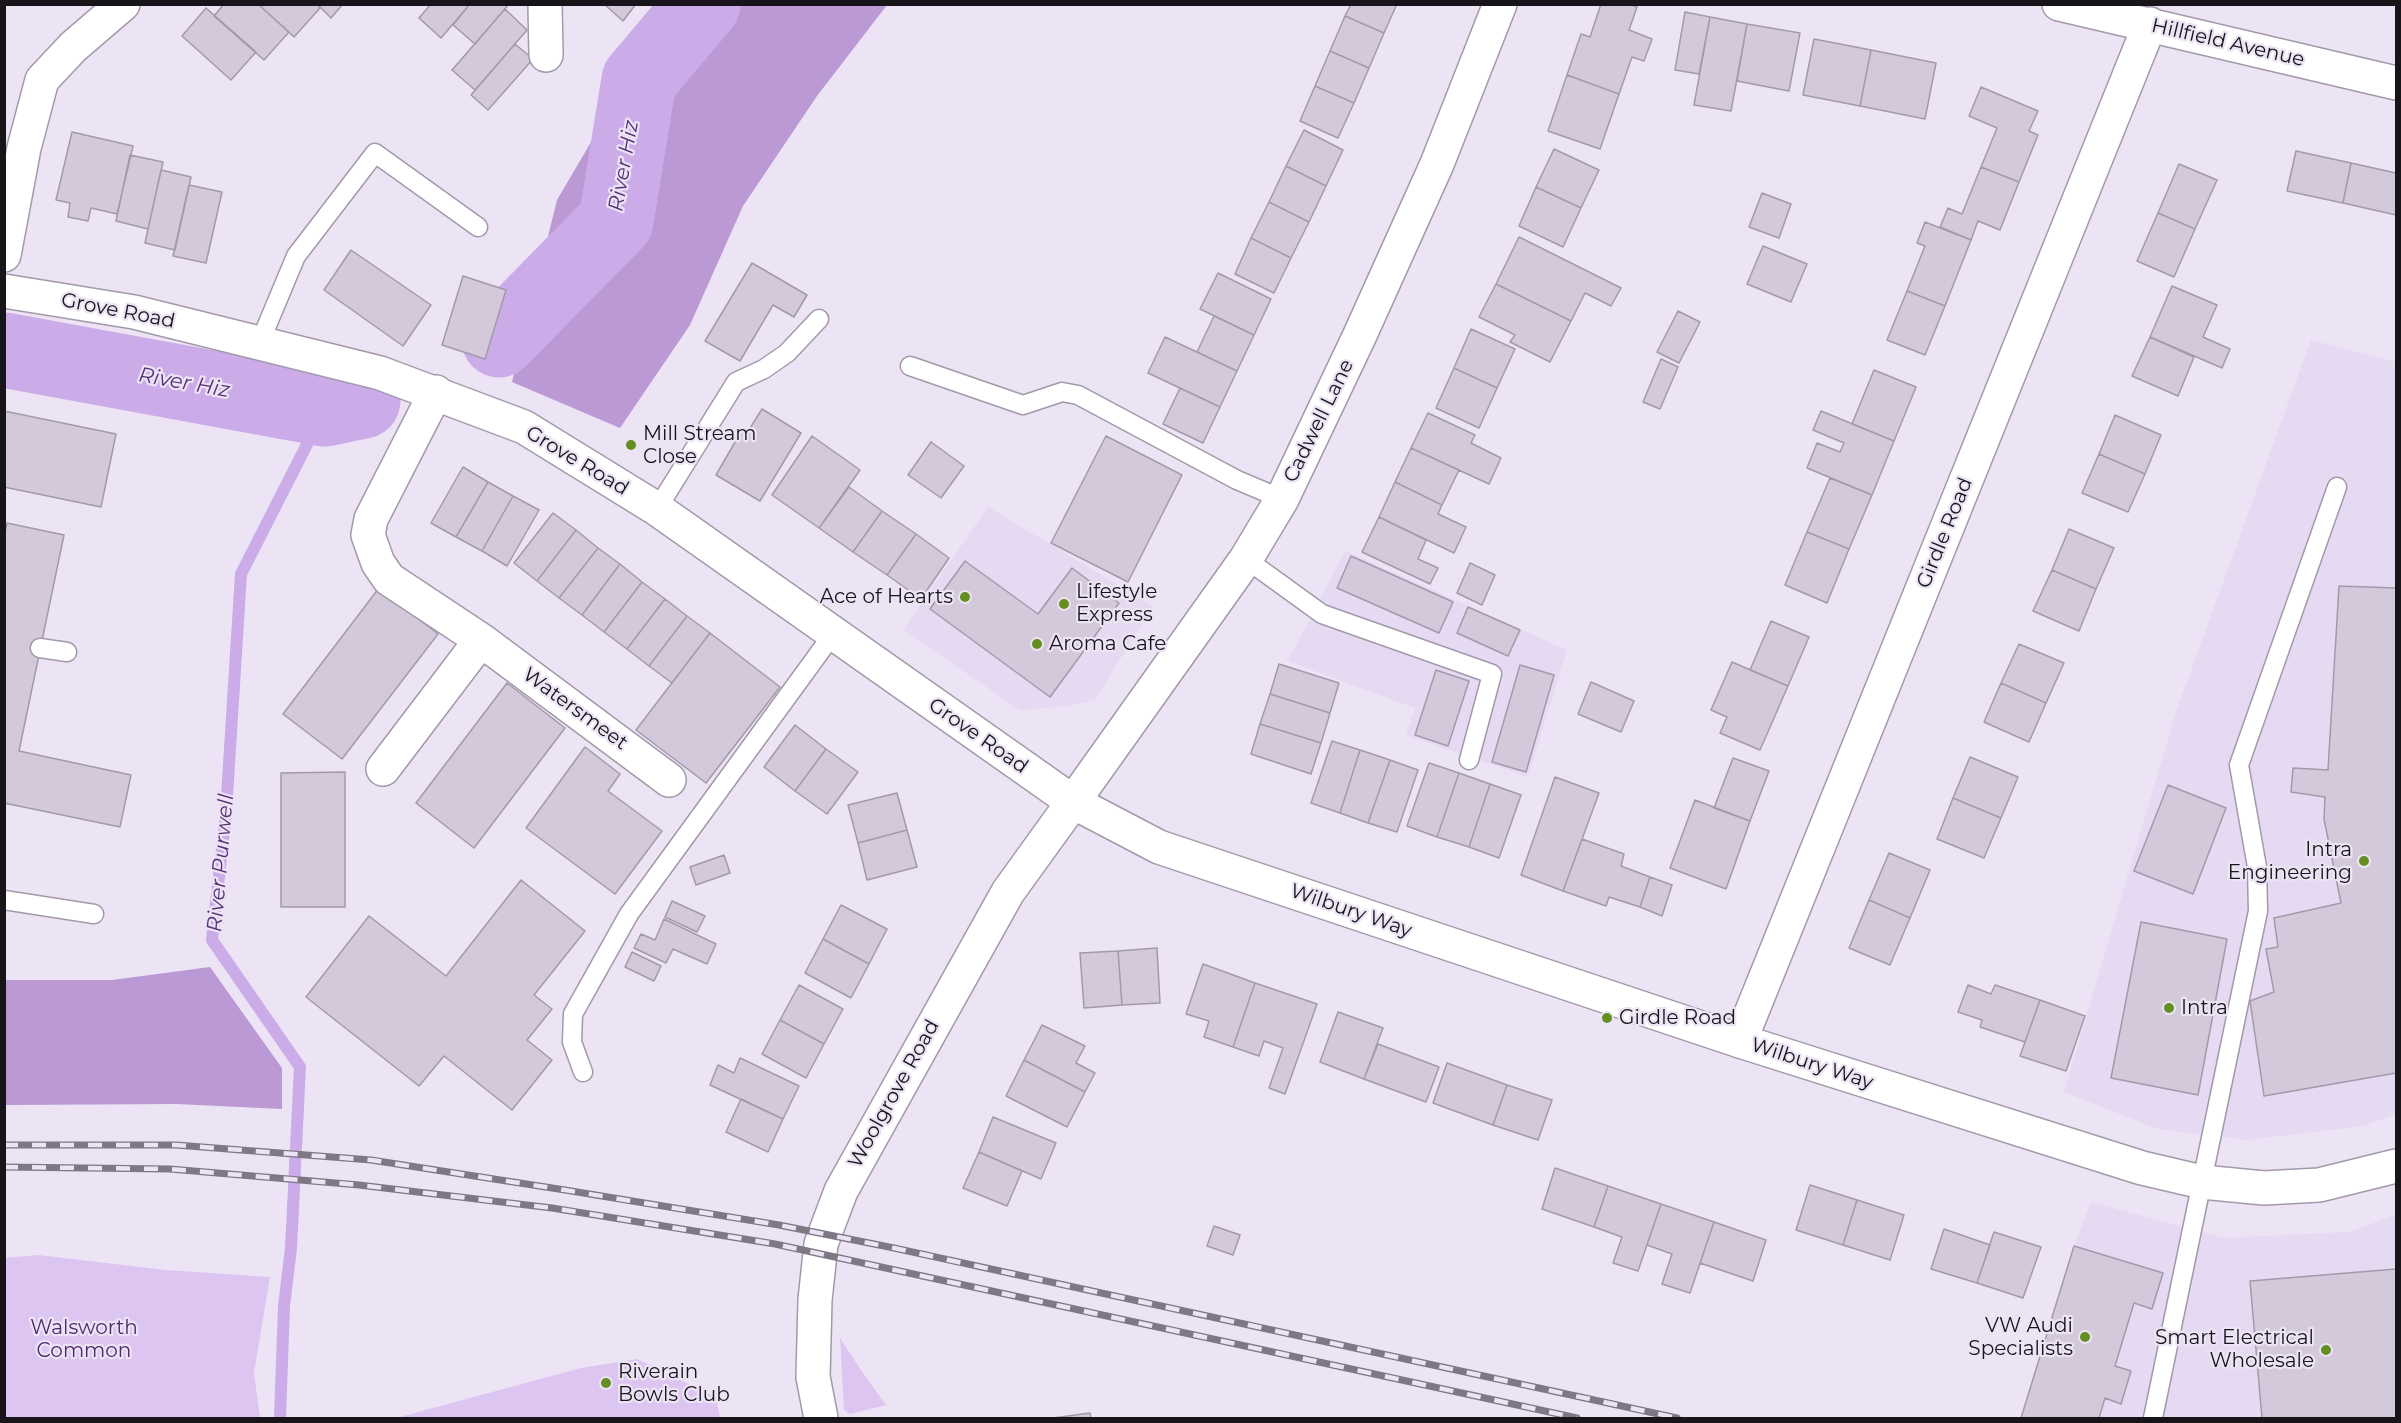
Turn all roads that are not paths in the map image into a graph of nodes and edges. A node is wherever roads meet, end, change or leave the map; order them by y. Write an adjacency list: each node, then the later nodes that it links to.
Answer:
1 (123, 4): 9 (street)
2 (545, 4): 6 (street)
3 (1500, 4): 16 (street, Cadwell Lane)
4 (2059, 4): 5 (street, Hillfield Avenue)
5 (2150, 24): 7 (street, Hillfield Avenue); 29 (street, Girdle Road)
6 (546, 55)
7 (2397, 83)
8 (478, 227): 12 (lane)
9 (4, 255)
10 (4, 291): 12 (street, Grove Road)
11 (819, 319): 17 (lane)
12 (260, 342): 14 (street, Grove Road)
13 (910, 366): 16 (lane)
14 (436, 392): 17 (street, Grove Road); 20 (street, Watersmeet)
15 (2337, 487): 32 (lane)
16 (1282, 499): 18 (street, Cadwell Lane)
17 (657, 509): 19 (street, Grove Road)
18 (1246, 559): 23 (lane); 26 (street, Cadwell Lane)
19 (834, 634): 26 (street, Grove Road); 30 (lane)
20 (481, 640): 24 (street); 25 (street, Watersmeet)
21 (40, 648): 22 (lane)
22 (67, 652)
23 (1469, 760)
24 (383, 769)
25 (669, 780)
26 (1072, 802): 29 (street, Wilbury Way); 33 (street, Woolgrove Road)
27 (4, 900): 28 (lane)
28 (94, 914)
29 (1740, 1041): 32 (street, Wilbury Way)
30 (583, 1072)
31 (2397, 1166): 32 (street, Wilbury Way)
32 (2202, 1182): 34 (lane)
33 (821, 1419)
34 (2153, 1419)

